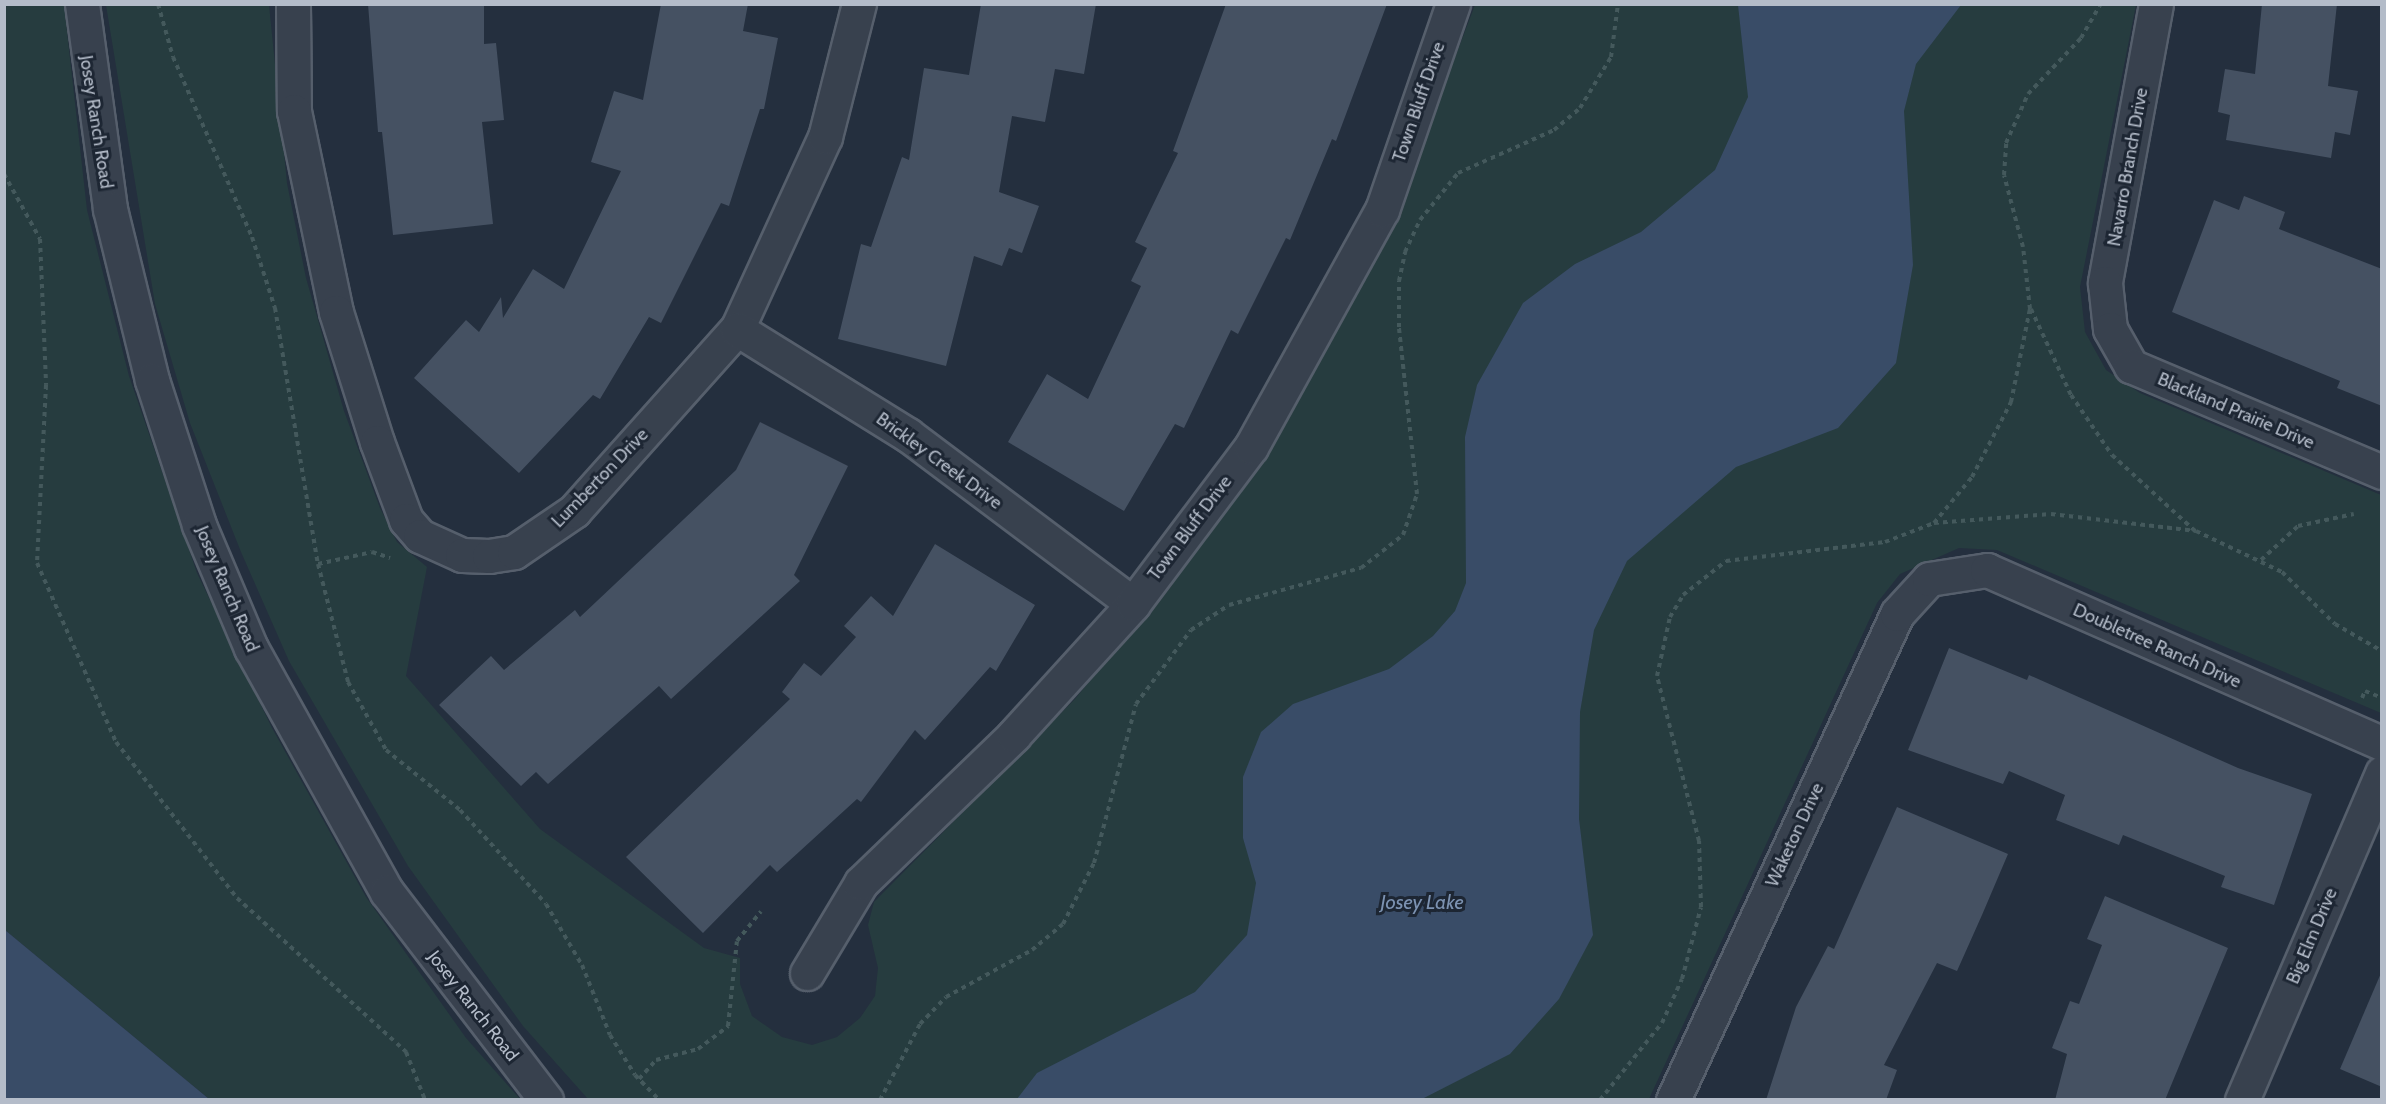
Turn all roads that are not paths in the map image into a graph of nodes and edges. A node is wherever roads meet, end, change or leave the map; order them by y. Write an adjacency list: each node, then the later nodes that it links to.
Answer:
1 (82, 4): 14 (street, Josey Ranch Road)
2 (293, 4): 6 (street, Lumberton Drive)
3 (859, 4): 6 (street, Lumberton Drive)
4 (1453, 4): 10 (street, Town Bluff Drive)
5 (2156, 4): 7 (street, Navarro Branch Drive)
6 (737, 329): 10 (street, Brickley Creek Drive)
7 (2110, 329): 8 (street, Blackland Prairie Drive)
8 (2382, 472)
9 (1929, 579): 11 (street, Doubletree Ranch Drive); 15 (street, Waketon Drive)
10 (1133, 604): 13 (street, Town Bluff Drive)
11 (2382, 743)
12 (2382, 773): 16 (street, Big Elm Drive)
13 (807, 973)
14 (546, 1100)
15 (1673, 1100)
16 (2242, 1100)

